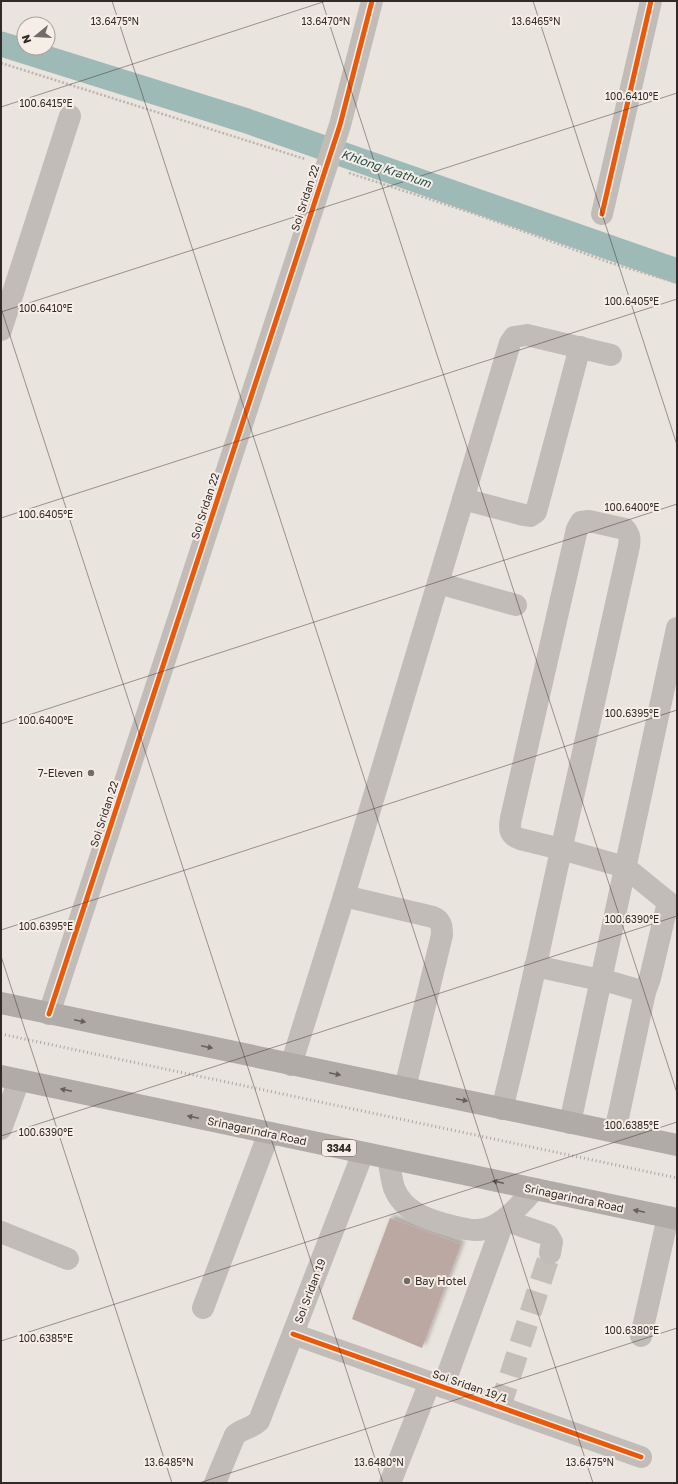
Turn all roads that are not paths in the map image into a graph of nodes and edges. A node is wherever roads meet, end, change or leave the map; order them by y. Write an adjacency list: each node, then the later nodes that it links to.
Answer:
1 (372, 1): 19 (street, Soi Sridan 22)
2 (651, 1): 4 (street)
3 (70, 116): 5 (street)
4 (602, 214)
5 (1, 330)
6 (580, 348): 7 (street); 8 (street); 8 (street)
7 (611, 355)
8 (463, 499): 9 (street)
9 (438, 583): 10 (street); 14 (street)
10 (516, 606)
11 (677, 628): 13 (street)
12 (561, 849): 12 (street); 13 (street); 15 (street)
13 (625, 867): 16 (street); 17 (street)
14 (344, 896): 20 (street); 22 (street)
15 (535, 966): 16 (street); 23 (street)
16 (601, 980): 17 (street); 24 (street)
17 (645, 992): 26 (street)
18 (1, 1003): 19 (main road)
19 (49, 1014): 20 (main road, one-way to 20)
20 (291, 1065): 22 (main road, one-way to 22)
21 (10, 1078): 25 (street); 27 (main road, Srinagarindra Road / 3344, one-way to 21)
22 (405, 1088): 23 (main road, one-way to 23)
23 (502, 1109): 24 (main road)
24 (570, 1122): 26 (main road)
25 (1, 1129)
26 (615, 1132): 28 (main road)
27 (269, 1133): 29 (main road, Srinagarindra Road / 3344); 37 (street)
28 (677, 1145)
29 (363, 1153): 30 (main road, Srinagarindra Road / 3344); 38 (street, Soi Sridan 19)
30 (388, 1158): 31 (main road, Srinagarindra Road / 3344, one-way to 30); 33 (street)
31 (534, 1190): 32 (main road, Srinagarindra Road / 3344, one-way to 31); 33 (street)
32 (672, 1218): 39 (street)
33 (504, 1220): 35 (street); 40 (street)
34 (1, 1232): 36 (street)
35 (550, 1252)
36 (68, 1259)
37 (203, 1308)
38 (293, 1334): 40 (street, Soi Sridan 19/1); 42 (street, Soi Sridan 19)
39 (641, 1336)
40 (437, 1384): 41 (street, Soi Sridan 19/1); 43 (street)
41 (641, 1457)
42 (215, 1483)
43 (390, 1483)

